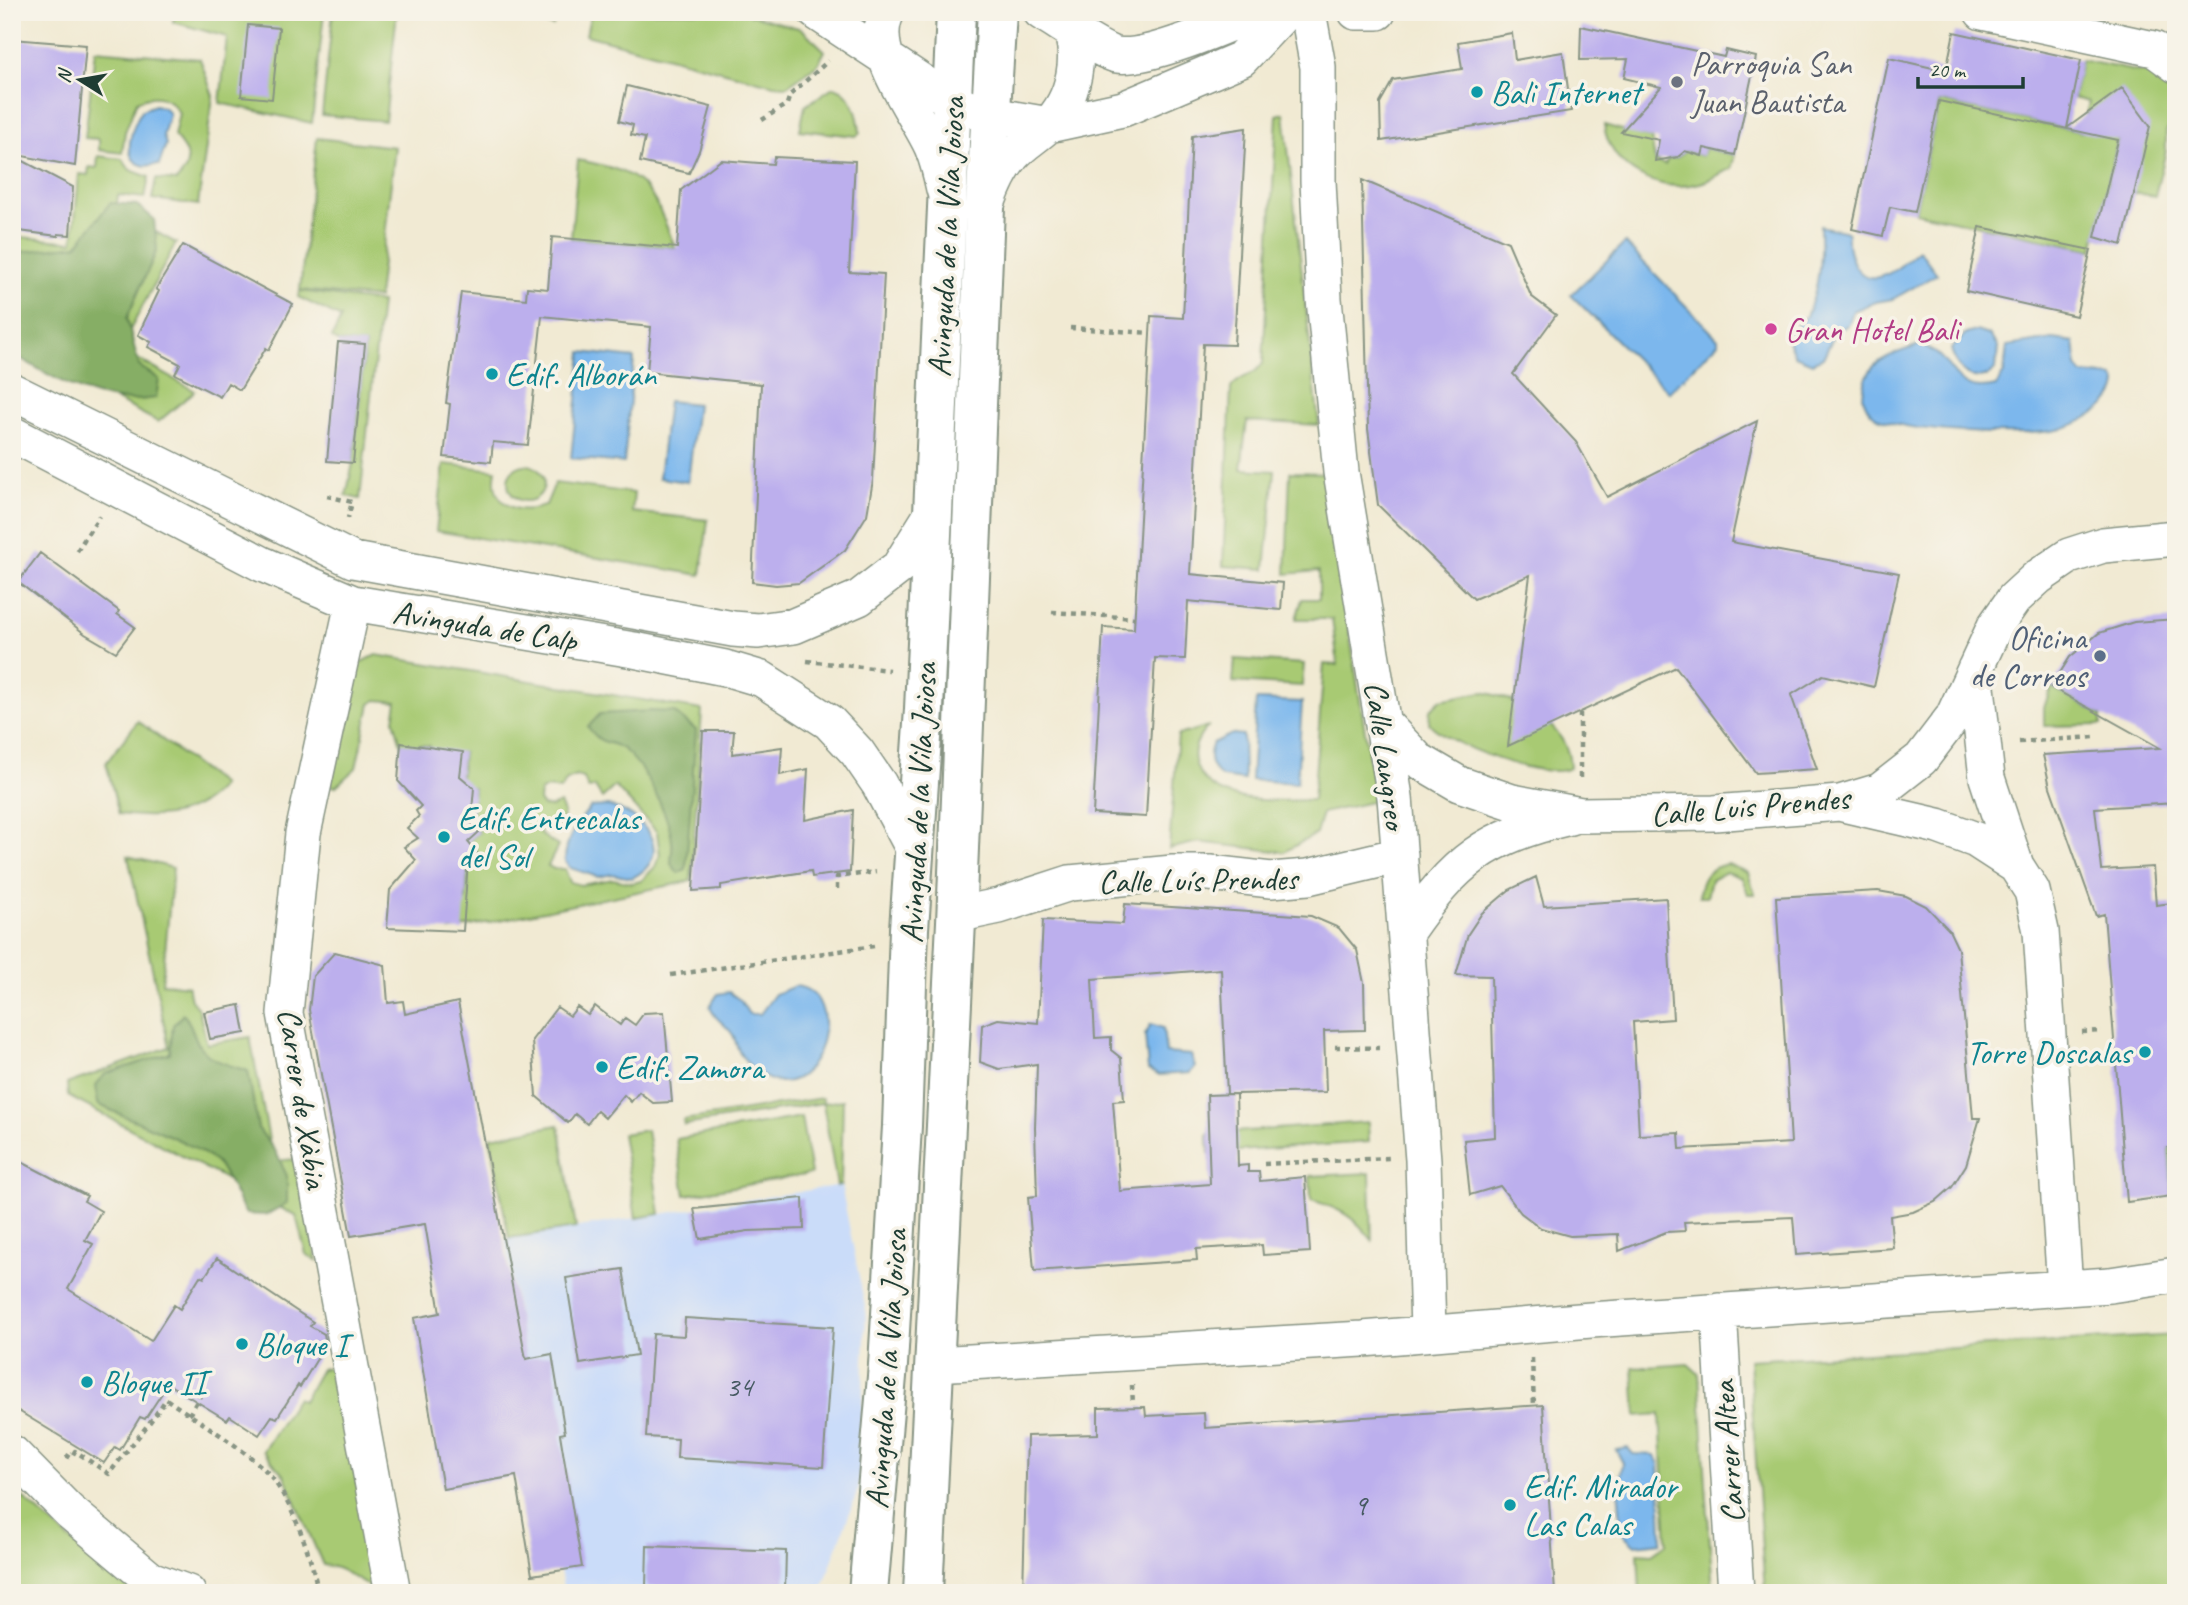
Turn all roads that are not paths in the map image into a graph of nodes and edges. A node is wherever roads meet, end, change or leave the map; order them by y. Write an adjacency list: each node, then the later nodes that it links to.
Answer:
1 (816, 12): 13 (street)
2 (887, 12): 13 (street)
3 (956, 12): 15 (main road, Avinguda de la Vila Joiosa)
4 (998, 12): 16 (main road, Avinguda de la Vila Joiosa)
5 (1041, 12): 12 (street)
6 (1257, 12): 12 (street)
7 (1285, 12): 17 (street)
8 (1308, 12): 26 (street, Calle Langreo)
9 (1356, 12): 10 (street)
10 (1378, 12)
11 (1997, 14): 14 (street)
12 (1067, 20): 17 (street, Avinguda de la Vila Joiosa)
13 (884, 56): 15 (street); 18 (street)
14 (2176, 65)
15 (951, 101): 16 (street); 18 (main road, Avinguda de la Vila Joiosa)
16 (991, 115): 17 (street); 19 (main road, Avinguda de la Vila Joiosa)
17 (1049, 125): 19 (street, Avinguda de la Vila Joiosa)
18 (946, 202): 22 (main road, Avinguda de la Vila Joiosa)
19 (985, 208): 32 (main road, Avinguda de la Vila Joiosa)
20 (12, 391): 22 (street, Avinguda de Calp)
21 (12, 434): 24 (street, Avinguda de Calp)
22 (932, 514): 30 (main road, Avinguda de la Vila Joiosa)
23 (2176, 538): 25 (street, Calle Luis Prendes)
24 (353, 603): 30 (street, Avinguda de Calp); 43 (street, Carrer de Xàbia)
25 (1975, 666): 27 (street, Calle Luis Prendes); 31 (street)
26 (1384, 724): 28 (street); 29 (street, Calle Langreo)
27 (1840, 803): 28 (street, Calle Luis Prendes); 31 (street)
28 (1581, 815): 33 (street)
29 (1400, 855): 32 (street, Calle Luís Prendes); 33 (street, Calle Langreo)
30 (912, 858): 37 (main road, Avinguda de la Vila Joiosa)
31 (2017, 866): 35 (street)
32 (956, 915): 39 (main road, Avinguda de la Vila Joiosa)
33 (1406, 932): 38 (street, Calle Langreo)
34 (2176, 1275): 35 (street)
35 (2065, 1288): 36 (street)
36 (1719, 1311): 38 (street); 46 (street, Carrer Altea)
37 (891, 1326): 39 (main road, Avinguda de la Vila Joiosa); 40 (main road, Avinguda de la Vila Joiosa)
38 (1428, 1331): 39 (street)
39 (925, 1365): 40 (main road, Avinguda de la Vila Joiosa); 45 (main road, Avinguda de la Vila Joiosa)
40 (883, 1414): 44 (main road, Avinguda de la Vila Joiosa)
41 (12, 1453): 42 (street)
42 (188, 1593)
43 (393, 1593)
44 (868, 1593)
45 (923, 1593)
46 (1736, 1593)

